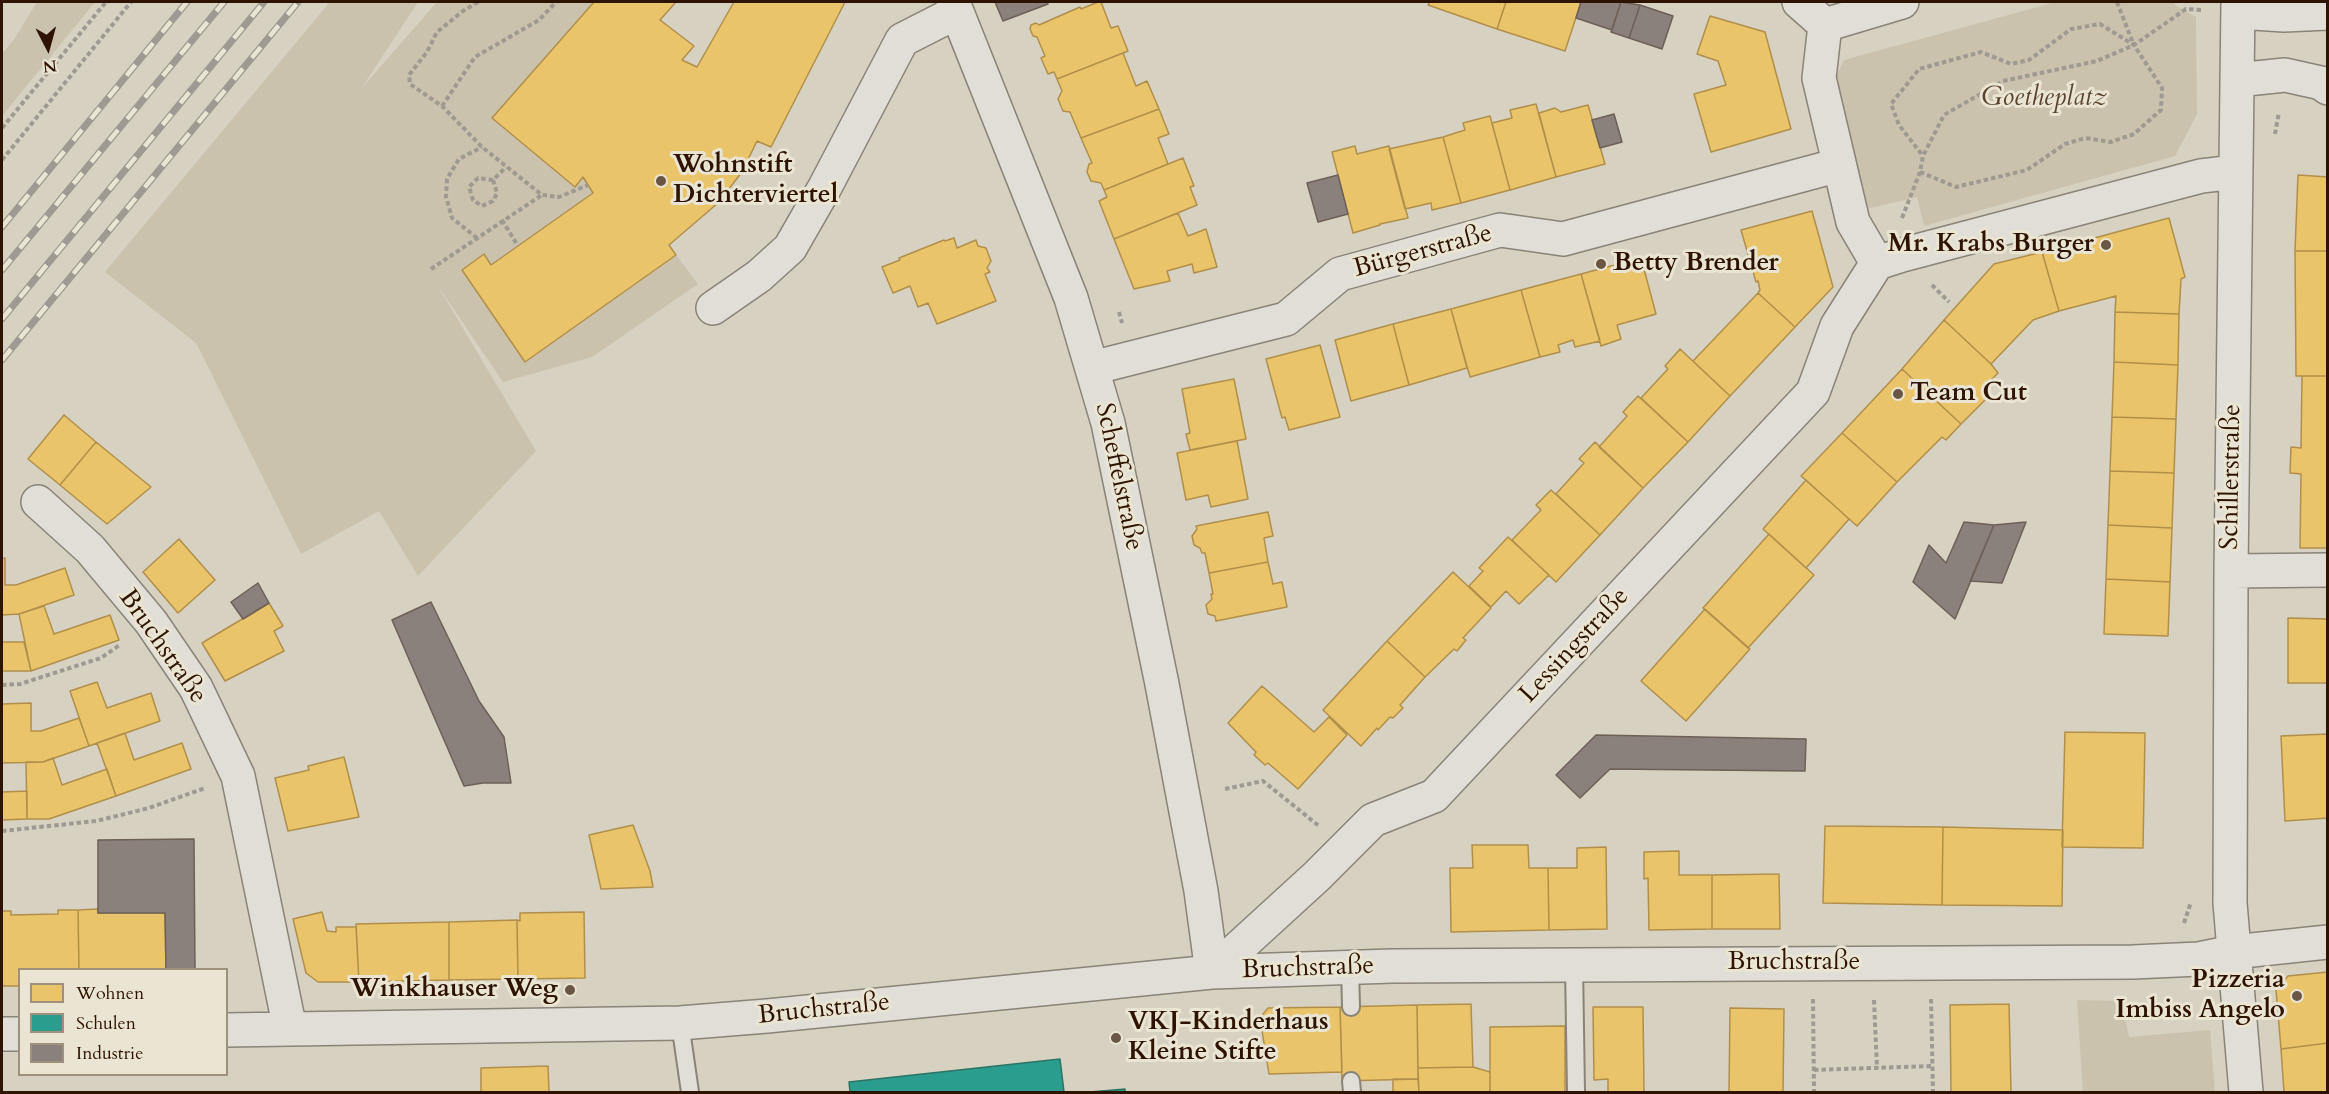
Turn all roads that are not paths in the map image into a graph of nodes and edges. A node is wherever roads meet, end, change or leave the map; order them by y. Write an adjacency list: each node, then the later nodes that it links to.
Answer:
1 (1799, 2): 6 (street)
2 (1902, 2): 6 (street)
3 (955, 7): 12 (street); 13 (street, Scheffelstraße)
4 (2238, 7): 5 (street); 7 (street, Schillerstraße)
5 (2328, 13)
6 (1825, 25): 9 (street)
7 (2237, 80): 8 (street); 10 (street, Schillerstraße)
8 (2328, 88)
9 (1839, 165): 11 (street); 13 (street, Bürgerstraße)
10 (2235, 172): 11 (street); 16 (street, Schillerstraße)
11 (1877, 263): 21 (street, Lessingstraße)
12 (713, 308)
13 (1092, 368): 21 (street, Scheffelstraße)
14 (38, 502): 24 (street, Bruchstraße)
15 (2328, 570): 16 (street)
16 (2231, 572): 18 (street, Schillerstraße)
17 (2328, 942): 18 (street, Bruchstraße)
18 (2233, 952): 19 (street, Bruchstraße); 30 (street, Schillerstraße)
19 (1574, 965): 20 (street, Bruchstraße); 29 (lane)
20 (1350, 967): 21 (street, Bruchstraße); 22 (lane)
21 (1212, 972): 23 (street, Bruchstraße)
22 (1351, 1007)
23 (680, 1023): 24 (street, Bruchstraße); 28 (lane)
24 (290, 1029): 25 (street, Bruchstraße)
25 (228, 1030)
26 (2, 1034): 27 (street)
27 (18, 1034)
28 (690, 1092)
29 (1576, 1092)
30 (2246, 1092)

